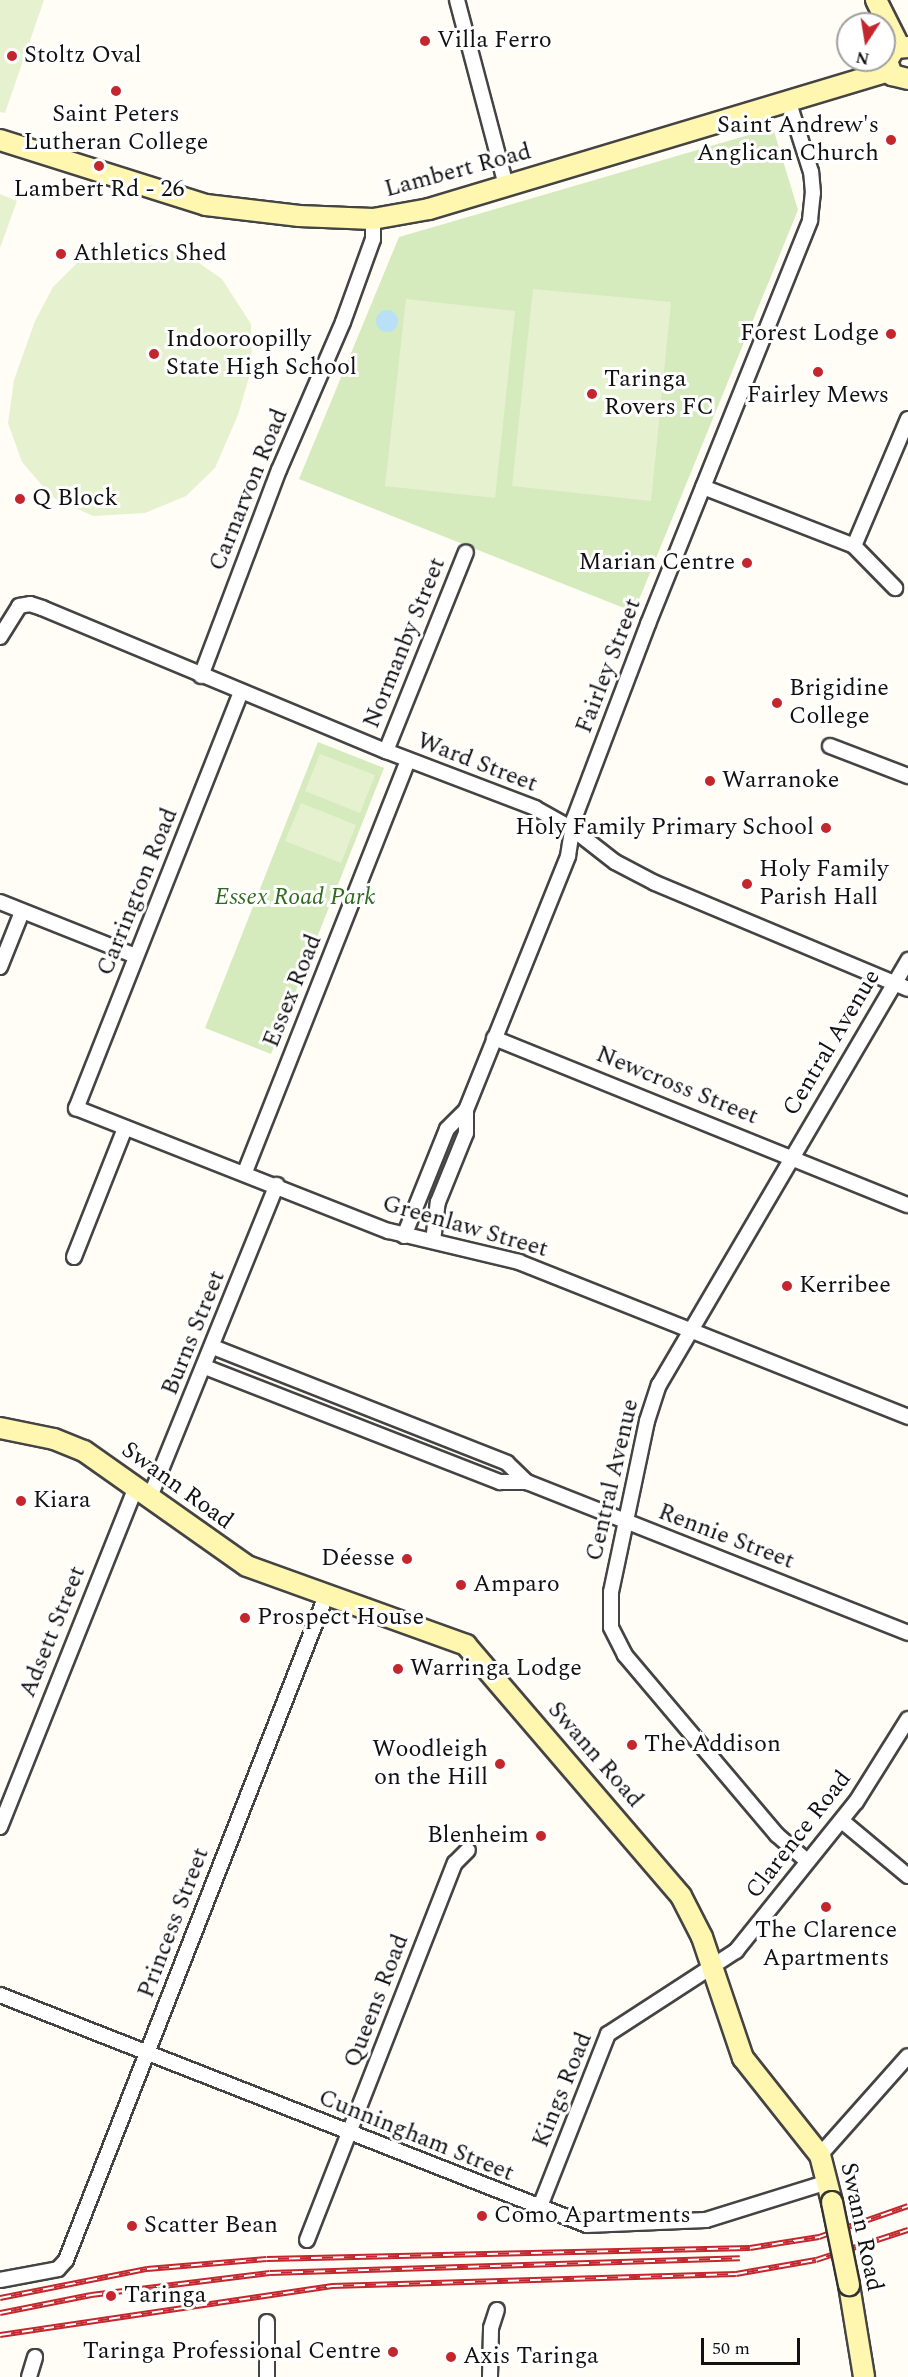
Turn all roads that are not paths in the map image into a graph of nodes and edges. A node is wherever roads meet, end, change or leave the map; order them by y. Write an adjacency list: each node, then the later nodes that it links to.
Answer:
1 (456, 0): 9 (street)
2 (876, 0): 3 (main road)
3 (904, 46)
4 (882, 72): 7 (main road, Lambert Road)
5 (891, 72): 6 (main road)
6 (908, 79)
7 (788, 100): 9 (main road, Lambert Road); 12 (street, Fairley Street)
8 (0, 140): 10 (main road, Lambert Road)
9 (506, 186): 10 (main road, Lambert Road)
10 (373, 219): 17 (street, Carnarvon Road)
11 (908, 419): 13 (street)
12 (704, 487): 13 (street); 23 (street, Fairley Street)
13 (854, 546): 15 (street)
14 (466, 552): 20 (street, Normanby Street)
15 (896, 588)
16 (0, 637): 17 (street, Ward Street)
17 (201, 676): 18 (street, Ward Street)
18 (241, 692): 20 (street, Ward Street); 26 (street, Carrington Road)
19 (830, 746): 22 (street)
20 (386, 751): 21 (street, Ward Street)
21 (408, 760): 23 (street, Ward Street); 36 (street, Essex Road)
22 (908, 776)
23 (574, 830): 29 (street, Ward Street); 31 (street, Fairley Street)
24 (2, 908): 25 (street)
25 (22, 912): 26 (street); 28 (street)
26 (136, 956): 32 (street, Carrington Road)
27 (908, 960): 29 (street, Central Avenue)
28 (0, 967)
29 (894, 984): 30 (street, Ward Street); 35 (street, Central Avenue)
30 (908, 989)
31 (494, 1038): 33 (street, Fairley Street); 35 (street, Newcross Street)
32 (76, 1108): 34 (street, Greenlaw Street)
33 (466, 1110): 39 (street, Fairley Street); 40 (street, Fairley Street)
34 (125, 1128): 36 (street, Greenlaw Street); 41 (street)
35 (790, 1156): 38 (street, Newcross Street); 42 (street, Central Avenue)
36 (245, 1172): 37 (street, Greenlaw Street)
37 (278, 1185): 39 (street, Greenlaw Street); 43 (street, Burns Street)
38 (908, 1205)
39 (404, 1236): 40 (street, Greenlaw Street)
40 (433, 1241): 42 (street, Greenlaw Street)
41 (74, 1257)
42 (690, 1333): 45 (street, Greenlaw Street); 49 (street, Central Avenue)
43 (213, 1347): 44 (street, Burns Street); 47 (street, Rennie Street)
44 (205, 1367): 47 (street, Rennie Street); 48 (street, Burns Street)
45 (908, 1417)
46 (0, 1428): 48 (main road, Swann Road)
47 (527, 1482): 49 (street, Rennie Street)
48 (143, 1492): 50 (main road, Swann Road); 54 (street, Adsett Street)
49 (625, 1521): 51 (street, Rennie Street); 56 (street, Central Avenue)
50 (326, 1596): 58 (main road, Swann Road); 60 (street, Princess Street)
51 (908, 1633)
52 (908, 1719): 53 (street, Clarence Road)
53 (842, 1821): 56 (street, Clarence Road); 57 (street)
54 (0, 1827)
55 (468, 1850): 62 (street, Queens Road)
56 (807, 1861): 58 (street, Clarence Road)
57 (908, 1876)
58 (711, 1966): 63 (main road, Swann Road); 65 (street, Kings Road)
59 (0, 1995): 60 (street, Cunningham Street)
60 (147, 2053): 62 (street, Cunningham Street); 67 (street, Princess Street)
61 (908, 2056): 63 (street)
62 (349, 2134): 65 (street, Cunningham Street); 66 (street, Queens Road)
63 (820, 2155): 64 (main road, Swann Road)
64 (828, 2182): 65 (street, Cunningham Street); 74 (main road, Swann Road, bridge)
65 (539, 2209)
66 (307, 2240)
67 (0, 2280)
68 (497, 2310): 73 (street)
69 (267, 2322): 72 (street)
70 (35, 2357): 71 (street)
71 (29, 2377)
72 (267, 2377)
73 (490, 2377)
74 (864, 2377)

